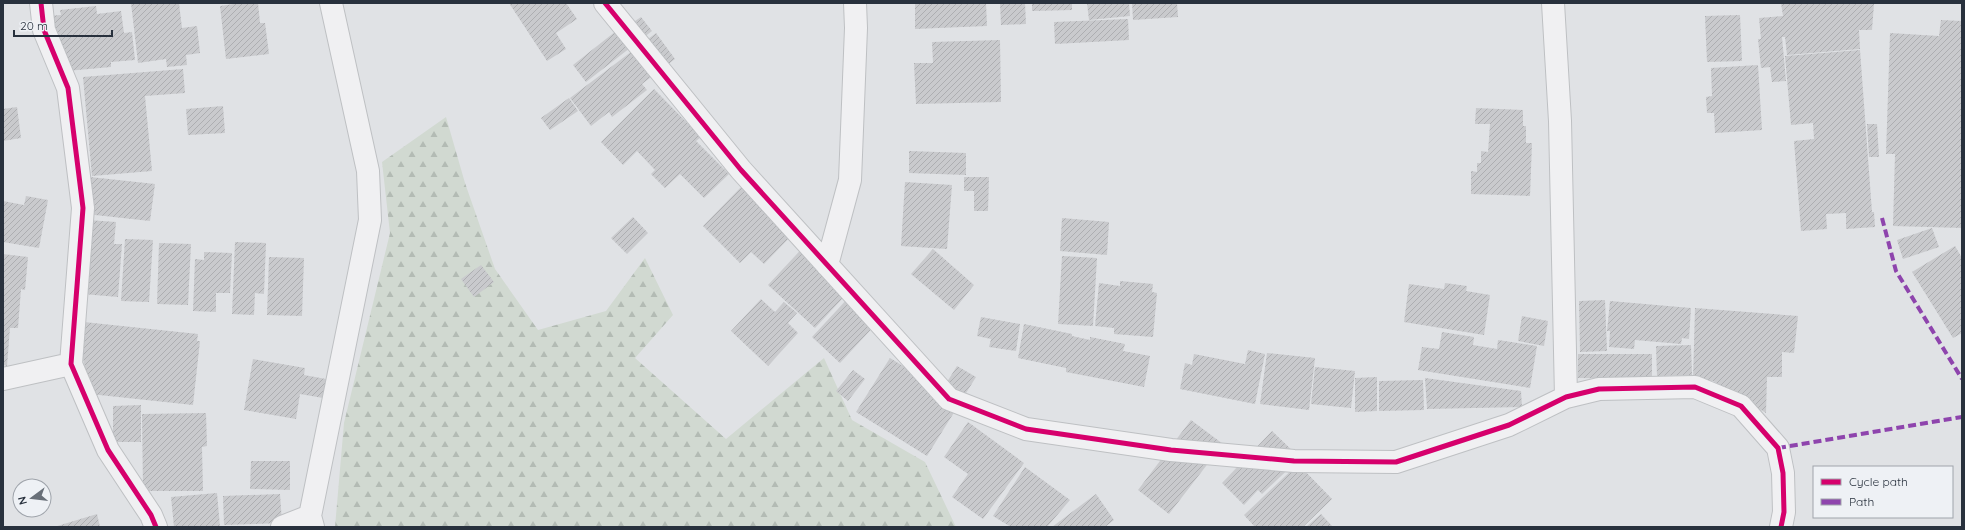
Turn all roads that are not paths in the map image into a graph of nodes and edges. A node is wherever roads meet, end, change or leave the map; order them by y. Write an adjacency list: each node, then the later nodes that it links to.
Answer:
1 (41, 3): 7 (street)
2 (331, 3): 10 (street)
3 (605, 3): 6 (street)
4 (855, 3): 6 (street)
5 (1553, 3): 9 (street)
6 (827, 265): 9 (street)
7 (71, 364): 8 (street); 11 (street)
8 (3, 379)
9 (1566, 397): 13 (street)
10 (312, 522): 12 (street)
11 (156, 527)
12 (282, 527)
13 (1782, 527)

